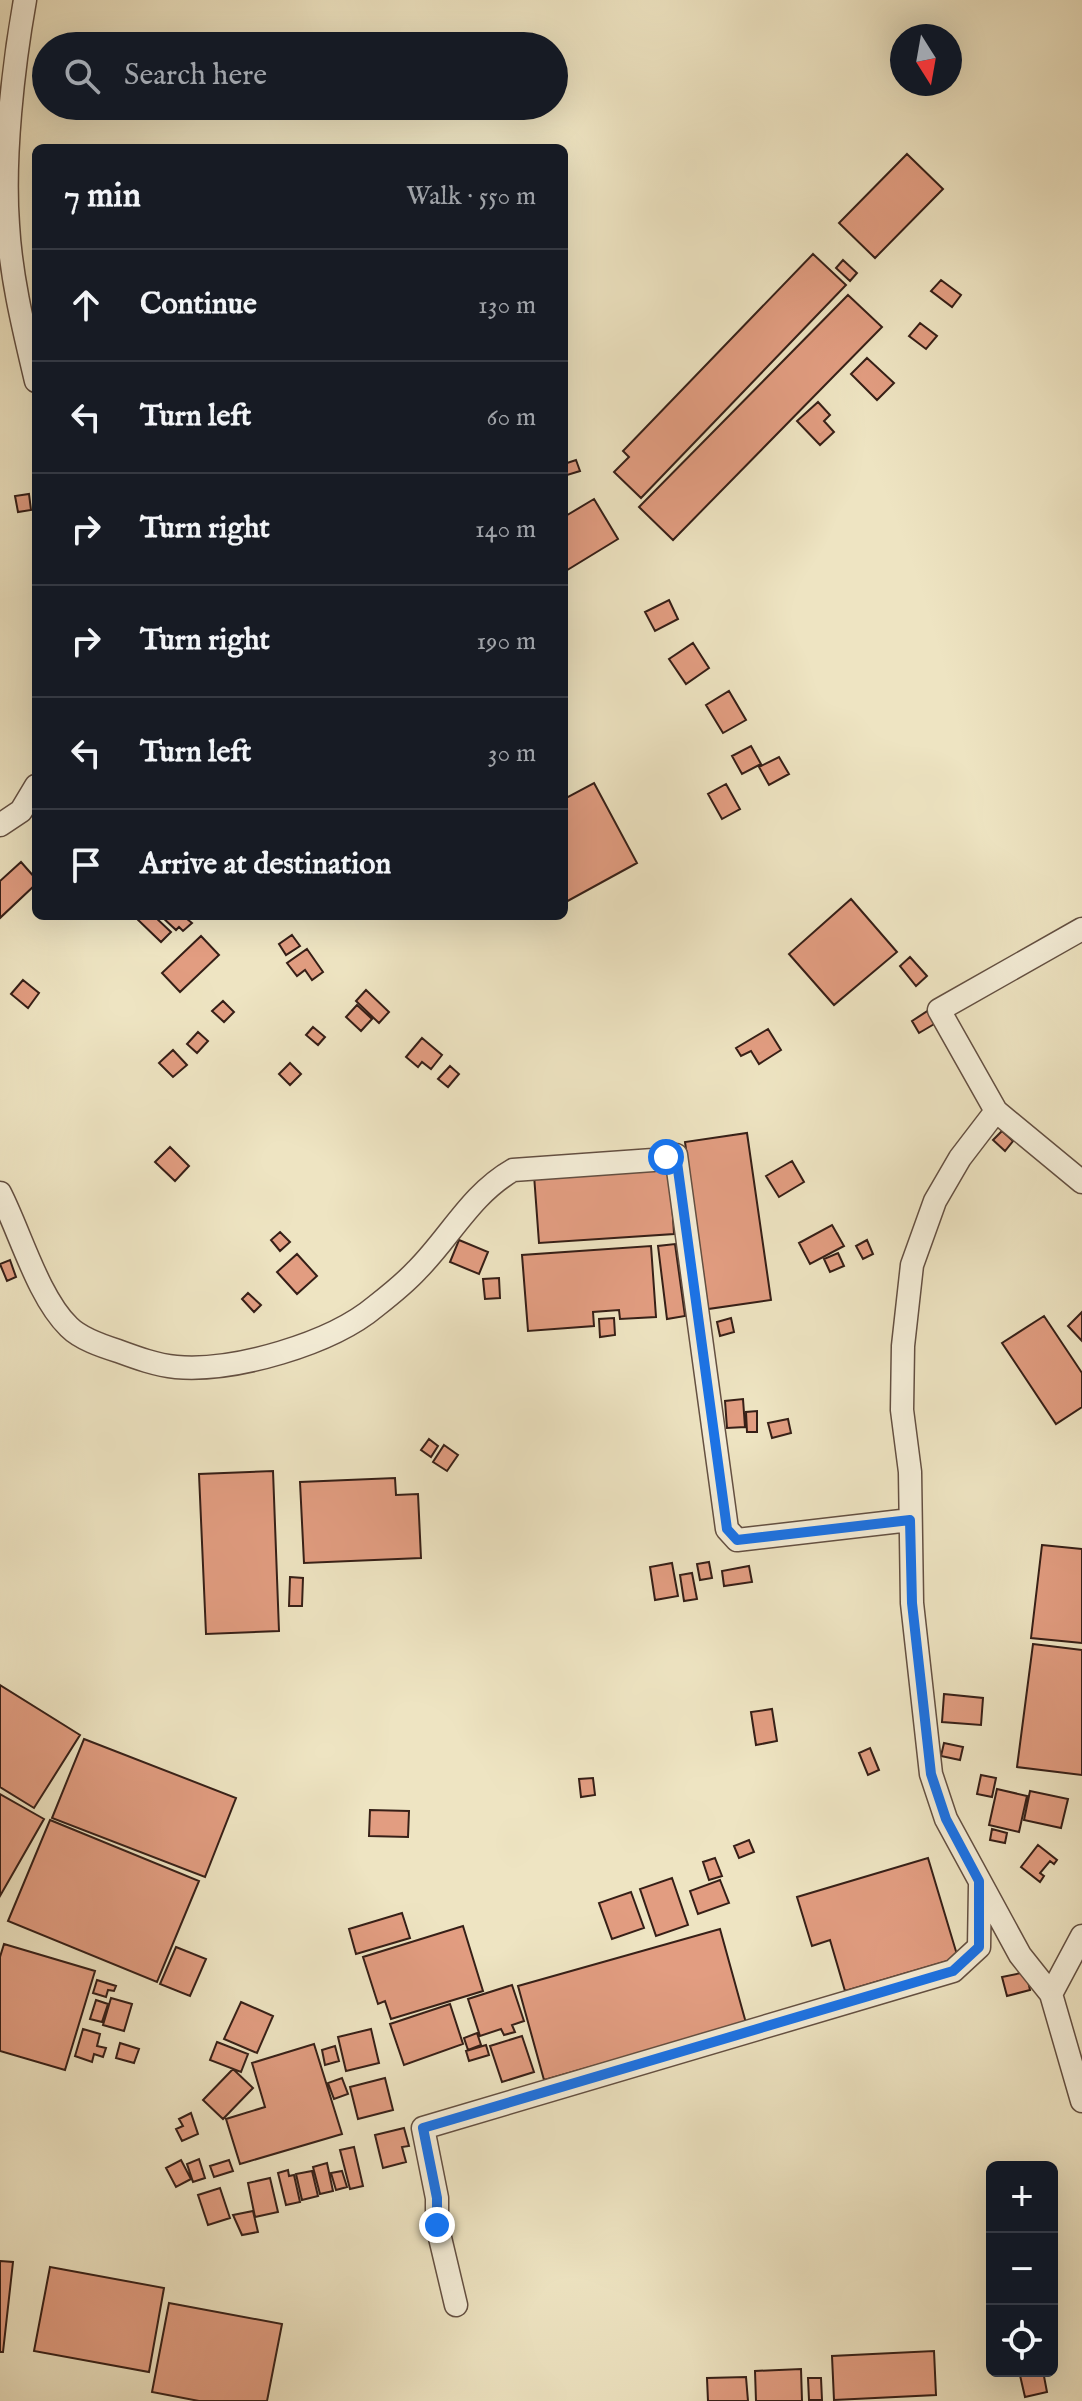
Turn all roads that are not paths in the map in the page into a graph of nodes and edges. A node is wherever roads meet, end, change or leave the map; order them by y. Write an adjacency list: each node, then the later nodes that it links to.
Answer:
1 (25, 0): 2 (street)
2 (32, 364)
3 (32, 793): 4 (street)
4 (0, 825)
5 (1082, 929): 6 (street)
6 (996, 1111): 7 (street); 9 (street)
7 (1082, 1182)
8 (0, 1193): 9 (street)
9 (910, 1520): 10 (street)
10 (979, 1881): 12 (street); 14 (street)
11 (1082, 1936): 12 (street)
12 (1051, 1994): 13 (street)
13 (1082, 2101)
14 (456, 2305)

